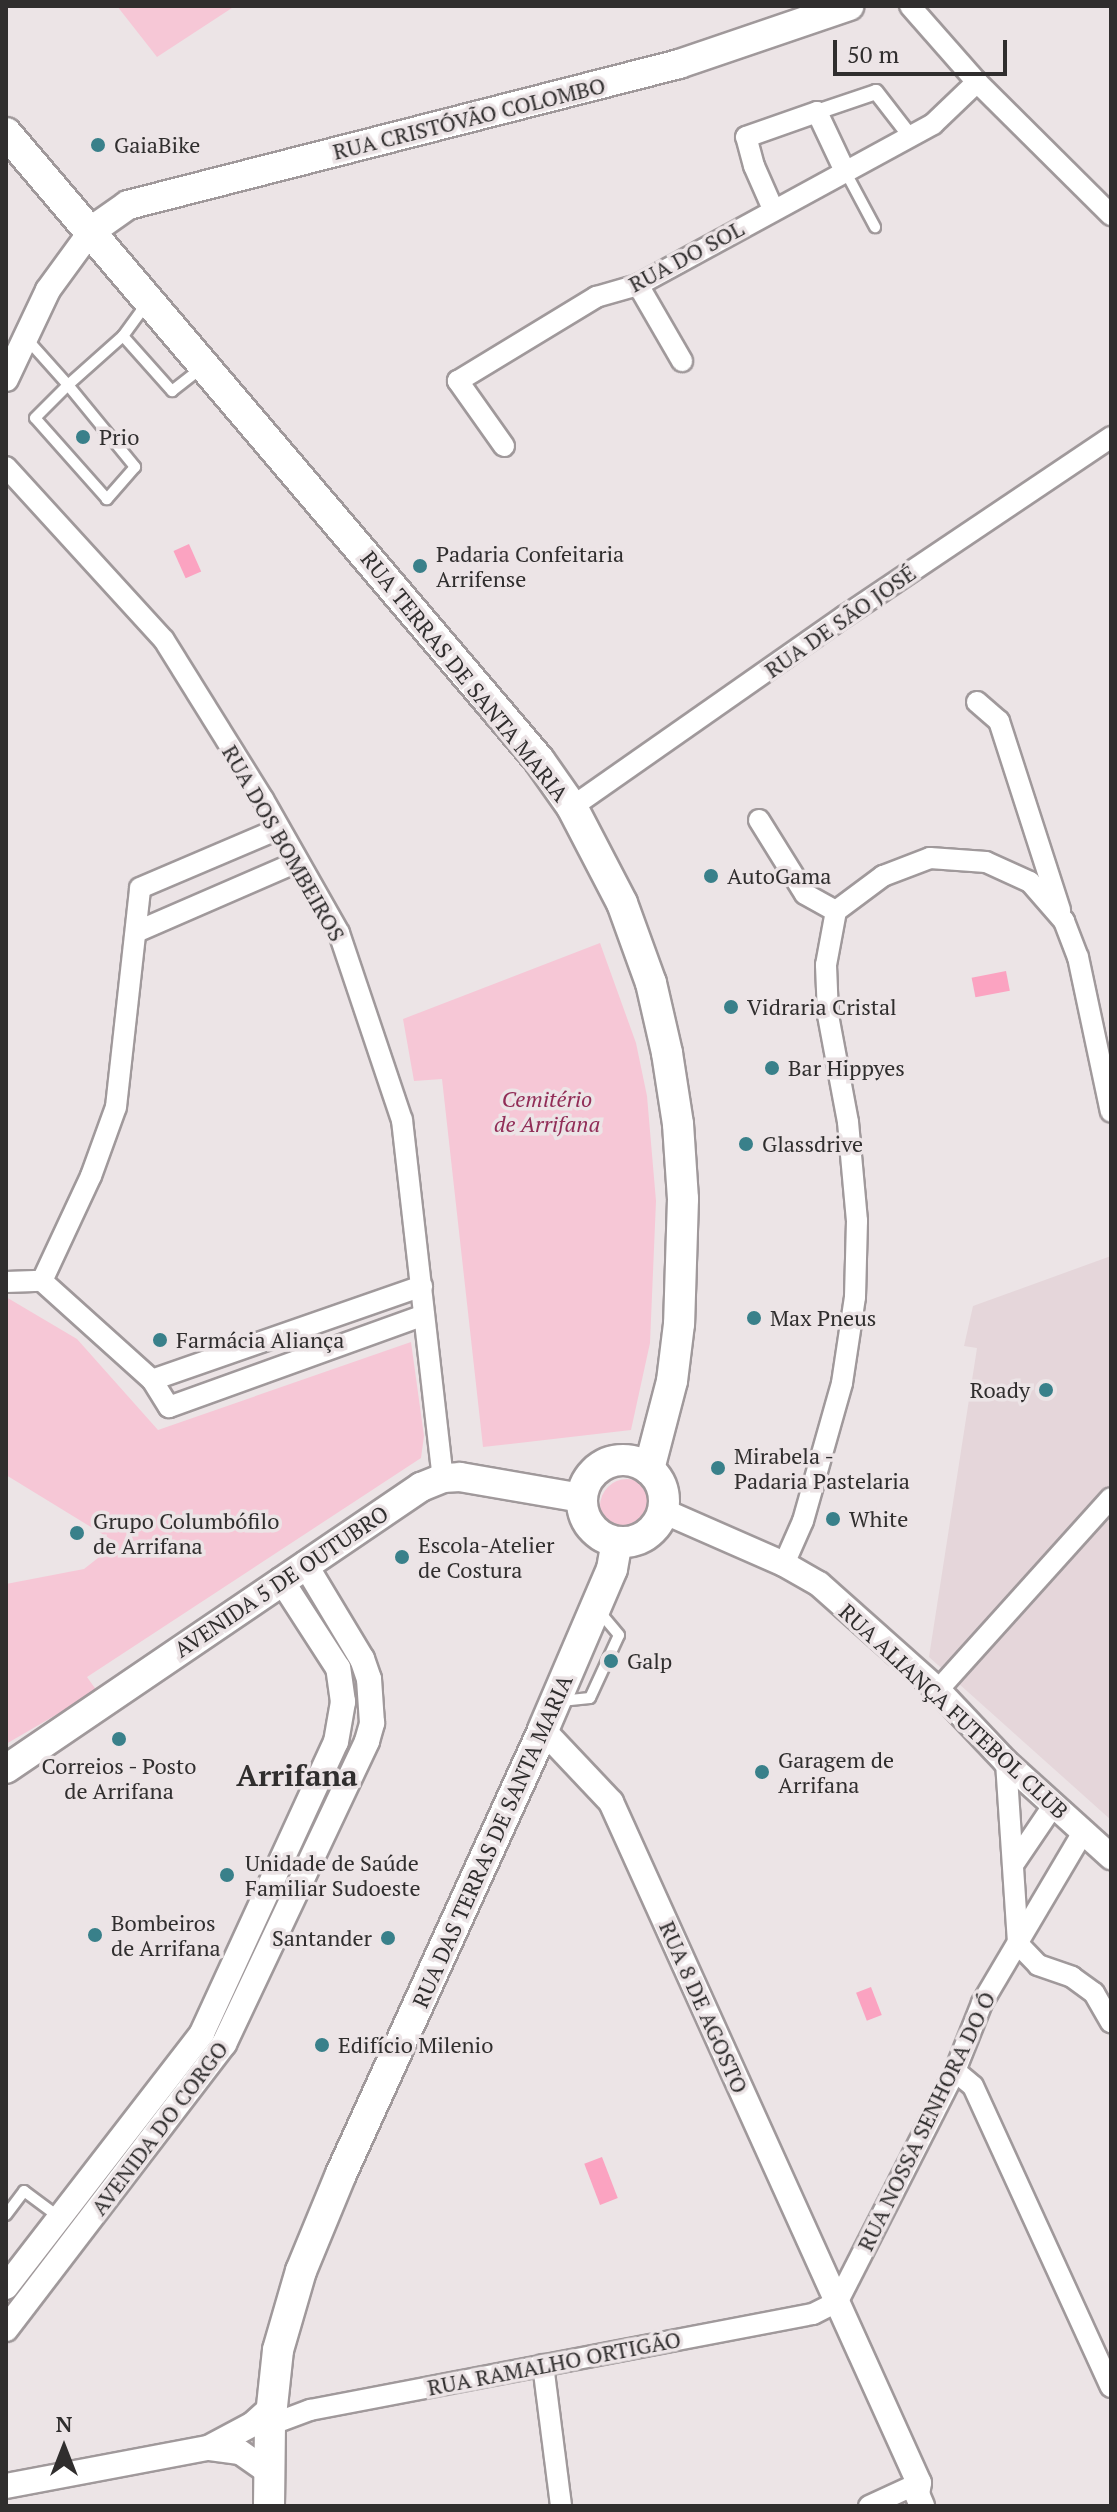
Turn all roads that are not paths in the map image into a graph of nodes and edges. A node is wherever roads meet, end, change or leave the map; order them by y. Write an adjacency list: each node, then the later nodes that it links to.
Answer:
1 (849, 6): 11 (main road, RUA CRISTÓVÃO COLOMBO)
2 (910, 6): 3 (street)
3 (977, 82): 6 (street, RUA DO SOL); 9 (street)
4 (817, 112): 6 (street); 7 (street); 8 (street)
5 (6, 133): 11 (main road, RUA TERRAS DE SANTA MARIA)
6 (910, 136): 7 (street, RUA DO SOL)
7 (844, 169): 8 (street, RUA DO SOL); 10 (lane)
8 (773, 209): 12 (street, RUA DO SOL)
9 (1111, 215)
10 (875, 227)
11 (91, 231): 13 (main road, RUA TERRAS DE SANTA MARIA); 15 (street)
12 (638, 285): 16 (street); 21 (street, RUA DO SOL)
13 (149, 299): 14 (lane); 17 (main road, RUA TERRAS DE SANTA MARIA)
14 (123, 336): 17 (lane); 19 (lane)
15 (26, 338): 18 (street); 19 (lane)
16 (682, 361)
17 (206, 365): 24 (main road, RUA TERRAS DE SANTA MARIA)
18 (6, 379)
19 (68, 385): 19 (lane)
20 (1111, 437): 24 (street, RUA DE SÃO JOSÉ)
21 (504, 446)
22 (6, 467): 26 (street, RUA DOS BOMBEIROS)
23 (977, 702): 29 (street)
24 (572, 807): 39 (main road, RUA TERRAS DE SANTA MARIA)
25 (759, 820): 28 (street)
26 (278, 829): 27 (street, RUA DOS BOMBEIROS); 30 (street)
27 (297, 862): 30 (street); 34 (street, RUA DOS BOMBEIROS)
28 (836, 911): 29 (street); 46 (street)
29 (1064, 921): 31 (street)
30 (136, 932): 32 (street)
31 (1111, 1112)
32 (42, 1281): 33 (street); 38 (street)
33 (6, 1282)
34 (422, 1286): 35 (street, RUA DOS BOMBEIROS); 36 (street)
35 (424, 1315): 37 (street); 40 (street, RUA DOS BOMBEIROS)
36 (253, 1345): 37 (street); 38 (street)
37 (264, 1373): 38 (street)
38 (152, 1380)
39 (649, 1469): 41 (main road); 43 (main road)
40 (443, 1478): 41 (main road); 45 (main road, AVENIDA 5 DE OUTUBRO)
41 (582, 1498): 44 (main road)
42 (1111, 1498): 48 (street)
43 (663, 1511): 44 (main road); 46 (street, RUA ALIANÇA FUTEBOL CLUB)
44 (617, 1542): 49 (main road, RUA DAS TERRAS DE SANTA MARIA)
45 (305, 1564): 47 (main road, AVENIDA 5 DE OUTUBRO); 63 (street, AVENIDA DO CORGO)
46 (784, 1564): 48 (street, RUA ALIANÇA FUTEBOL CLUB)
47 (281, 1580): 51 (main road, AVENIDA 5 DE OUTUBRO); 60 (street, AVENIDA DO CORGO)
48 (938, 1690): 50 (street, RUA ALIANÇA FUTEBOL CLUB)
49 (543, 1730): 62 (street, RUA 8 DE AGOSTO); 66 (main road, RUA DAS TERRAS DE SANTA MARIA)
50 (1006, 1762): 52 (street, RUA ALIANÇA FUTEBOL CLUB); 55 (street)
51 (6, 1769)
52 (1053, 1806): 53 (street, RUA ALIANÇA FUTEBOL CLUB); 55 (street)
53 (1083, 1832): 54 (street, RUA ALIANÇA FUTEBOL CLUB); 56 (street, RUA NOSSA SENHORA DO Ó)
54 (1111, 1857)
55 (1013, 1865): 56 (street)
56 (1018, 1944): 57 (street); 58 (street, RUA NOSSA SENHORA DO Ó)
57 (1111, 2022)
58 (955, 2071): 62 (street, RUA NOSSA SENHORA DO Ó); 65 (street)
59 (6, 2215): 60 (lane)
60 (60, 2217): 61 (street, AVENIDA DO CORGO)
61 (6, 2287)
62 (838, 2301): 64 (street, RUA RAMALHO ORTIGÃO); 70 (street, RUA 8 DE AGOSTO)
63 (6, 2329)
64 (543, 2365): 66 (street, RUA RAMALHO ORTIGÃO); 72 (street)
65 (1111, 2387)
66 (271, 2416): 67 (street); 68 (main road, RUA DAS TERRAS DE SANTA MARIA)
67 (208, 2448): 68 (street); 69 (street)
68 (270, 2473): 71 (main road, RUA DAS TERRAS DE SANTA MARIA)
69 (6, 2486)
70 (921, 2495): 73 (street); 74 (street, RUA 8 DE AGOSTO)
71 (269, 2506)
72 (561, 2506)
73 (869, 2506)
74 (937, 2506)

